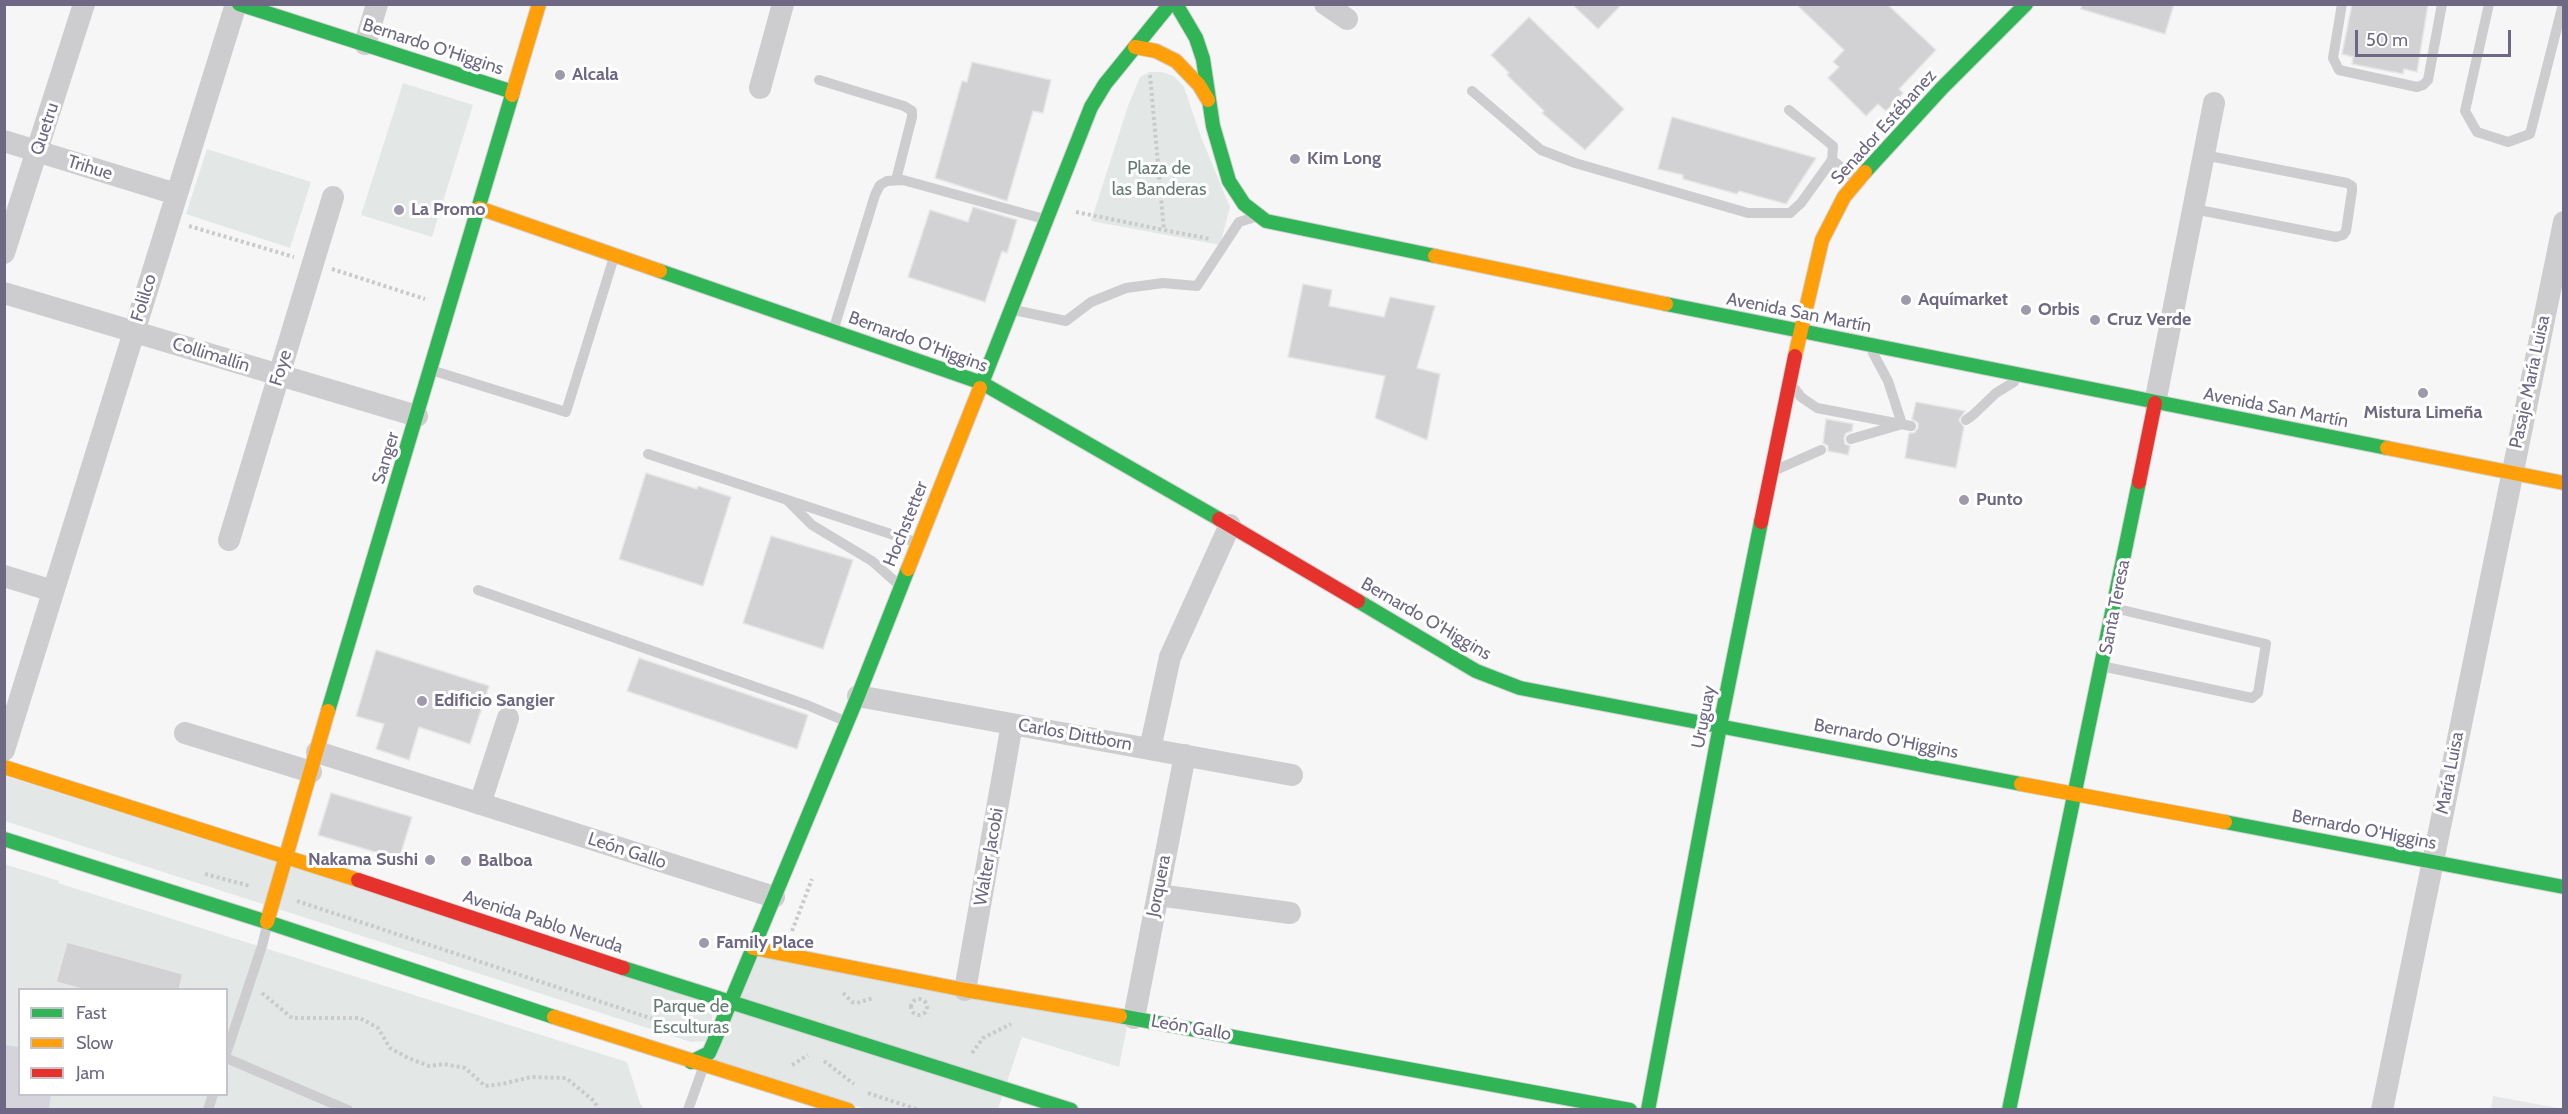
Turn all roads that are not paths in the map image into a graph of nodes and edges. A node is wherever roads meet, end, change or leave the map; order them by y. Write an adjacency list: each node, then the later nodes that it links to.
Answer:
1 (84, 4): 25 (street, Quetru)
2 (238, 4): 15 (main road, Bernardo O'Higgins); 30 (street, Folilco)
3 (377, 4): 15 (street)
4 (539, 4): 20 (main road, Sanger)
5 (783, 4): 18 (street)
6 (1170, 4): 16 (main road, Hochstetter)
7 (1176, 4): 22 (main road, Avenida San Martín)
8 (1326, 4): 14 (street)
9 (2026, 4): 29 (main road, Senador Estébanez)
10 (2342, 4): 11 (lane)
11 (2442, 4)
12 (2489, 4): 13 (lane)
13 (2563, 4)
14 (1347, 19)
15 (365, 44): 20 (main road, Bernardo O'Higgins)
16 (1135, 47): 22 (main road); 35 (main road, Hochstetter)
17 (819, 80): 28 (lane)
18 (760, 88)
19 (1472, 91): 27 (lane)
20 (513, 92): 32 (main road, Sanger)
21 (2214, 103): 26 (street, Santa Teresa)
22 (1210, 104): 34 (main road, Avenida San Martín)
23 (1789, 110): 27 (lane)
24 (4, 141): 25 (street, Trihue)
25 (37, 152): 30 (street, Trihue); 37 (street, Quetru)
26 (2204, 155): 33 (street, Santa Teresa); 33 (lane)
27 (1832, 160): 29 (lane)
28 (896, 180): 35 (lane); 41 (lane)
29 (1857, 180): 43 (main road, Senador Estébanez)
30 (176, 194): 42 (street, Folilco)
31 (333, 197): 46 (street, Foye)
32 (479, 208): 38 (main road, Bernardo O'Higgins); 45 (main road, Sanger)
33 (2194, 209): 50 (street, Santa Teresa)
34 (1258, 216): 40 (lane); 43 (main road, Avenida San Martín)
35 (1046, 220): 40 (main road, Hochstetter)
36 (2564, 222): 58 (street, Pasaje María Luisa)
37 (4, 253)
38 (615, 255): 41 (main road, Bernardo O'Higgins); 45 (lane)
39 (4, 293): 42 (street, Collimallín)
40 (1011, 309): 49 (main road, Hochstetter)
41 (833, 331): 49 (main road, Bernardo O'Higgins)
42 (133, 332): 46 (street, Collimallín); 67 (street, Folilco)
43 (1800, 333): 44 (main road, Avenida San Martín); 47 (main road, Uruguay)
44 (1868, 346): 48 (main road, Avenida San Martín); 53 (lane)
45 (431, 370): 51 (main road, Sanger)
46 (279, 375): 51 (street, Collimallín); 62 (street, Foye)
47 (1791, 377): 53 (lane); 57 (main road, Uruguay)
48 (2025, 377): 50 (main road, Avenida San Martín); 52 (lane)
49 (982, 382): 61 (main road, Bernardo O'Higgins); 63 (main road, Hochstetter)
50 (2155, 403): 58 (main road, Avenida San Martín); 68 (main road, Santa Teresa)
51 (417, 416): 79 (main road, Sanger)
52 (1966, 420)
53 (1906, 425): 54 (lane)
54 (1851, 440)
55 (1821, 450): 57 (lane)
56 (648, 454): 60 (lane)
57 (1771, 473): 74 (main road, Uruguay)
58 (2511, 473): 59 (main road, Avenida San Martín); 86 (street, María Luisa)
59 (2563, 480)
60 (787, 500): 63 (lane); 65 (lane)
61 (1230, 525): 74 (main road, Bernardo O'Higgins); 76 (street)
62 (229, 540)
63 (918, 543): 65 (main road, Hochstetter)
64 (4, 576): 67 (street)
65 (901, 586): 70 (main road, Hochstetter)
66 (478, 590): 72 (lane)
67 (53, 591): 77 (street, Folilco)
68 (2115, 608): 69 (main road, Santa Teresa); 69 (lane)
69 (2103, 666): 82 (main road, Santa Teresa)
70 (858, 696): 72 (main road, Hochstetter); 73 (street, Carlos Dittborn)
71 (508, 718): 83 (street)
72 (847, 722): 89 (main road, Hochstetter)
73 (1012, 724): 76 (street, Carlos Dittborn); 93 (street, Walter Jacobi)
74 (1720, 726): 82 (main road, Bernardo O'Higgins); 104 (main road, Uruguay)
75 (186, 733): 79 (street, León Gallo)
76 (1150, 749): 78 (street, Carlos Dittborn)
77 (4, 750)
78 (1185, 755): 81 (street, Carlos Dittborn); 88 (street, Jorquera)
79 (314, 762): 83 (street, León Gallo); 85 (main road, Sanger)
80 (4, 767): 85 (main road, Avenida Pablo Neruda)
81 (1292, 775)
82 (2076, 793): 86 (main road, Bernardo O'Higgins); 105 (main road, Santa Teresa)
83 (480, 804): 89 (street, León Gallo)
84 (4, 839): 91 (main road)
85 (285, 856): 91 (main road, Sanger); 94 (main road, Avenida Pablo Neruda)
86 (2432, 862): 87 (main road, Bernardo O'Higgins); 106 (street, María Luisa)
87 (2564, 887)
88 (1158, 895): 90 (street); 95 (street, Jorquera)
89 (774, 897): 92 (main road, Hochstetter)
90 (1290, 913)
91 (267, 922): 96 (lane); 98 (main road)
92 (753, 948): 93 (main road, León Gallo); 94 (main road, Hochstetter)
93 (965, 990): 95 (main road, León Gallo)
94 (730, 1003): 98 (main road, Hochstetter); 99 (main road, Avenida Pablo Neruda)
95 (1134, 1018): 103 (main road, León Gallo)
96 (228, 1050)
97 (228, 1057): 100 (lane)
98 (697, 1064): 101 (lane); 102 (main road)
99 (1065, 1109)
100 (348, 1110)
101 (688, 1110)
102 (848, 1110)
103 (1630, 1110)
104 (1648, 1110)
105 (2009, 1110)
106 (2382, 1110)

